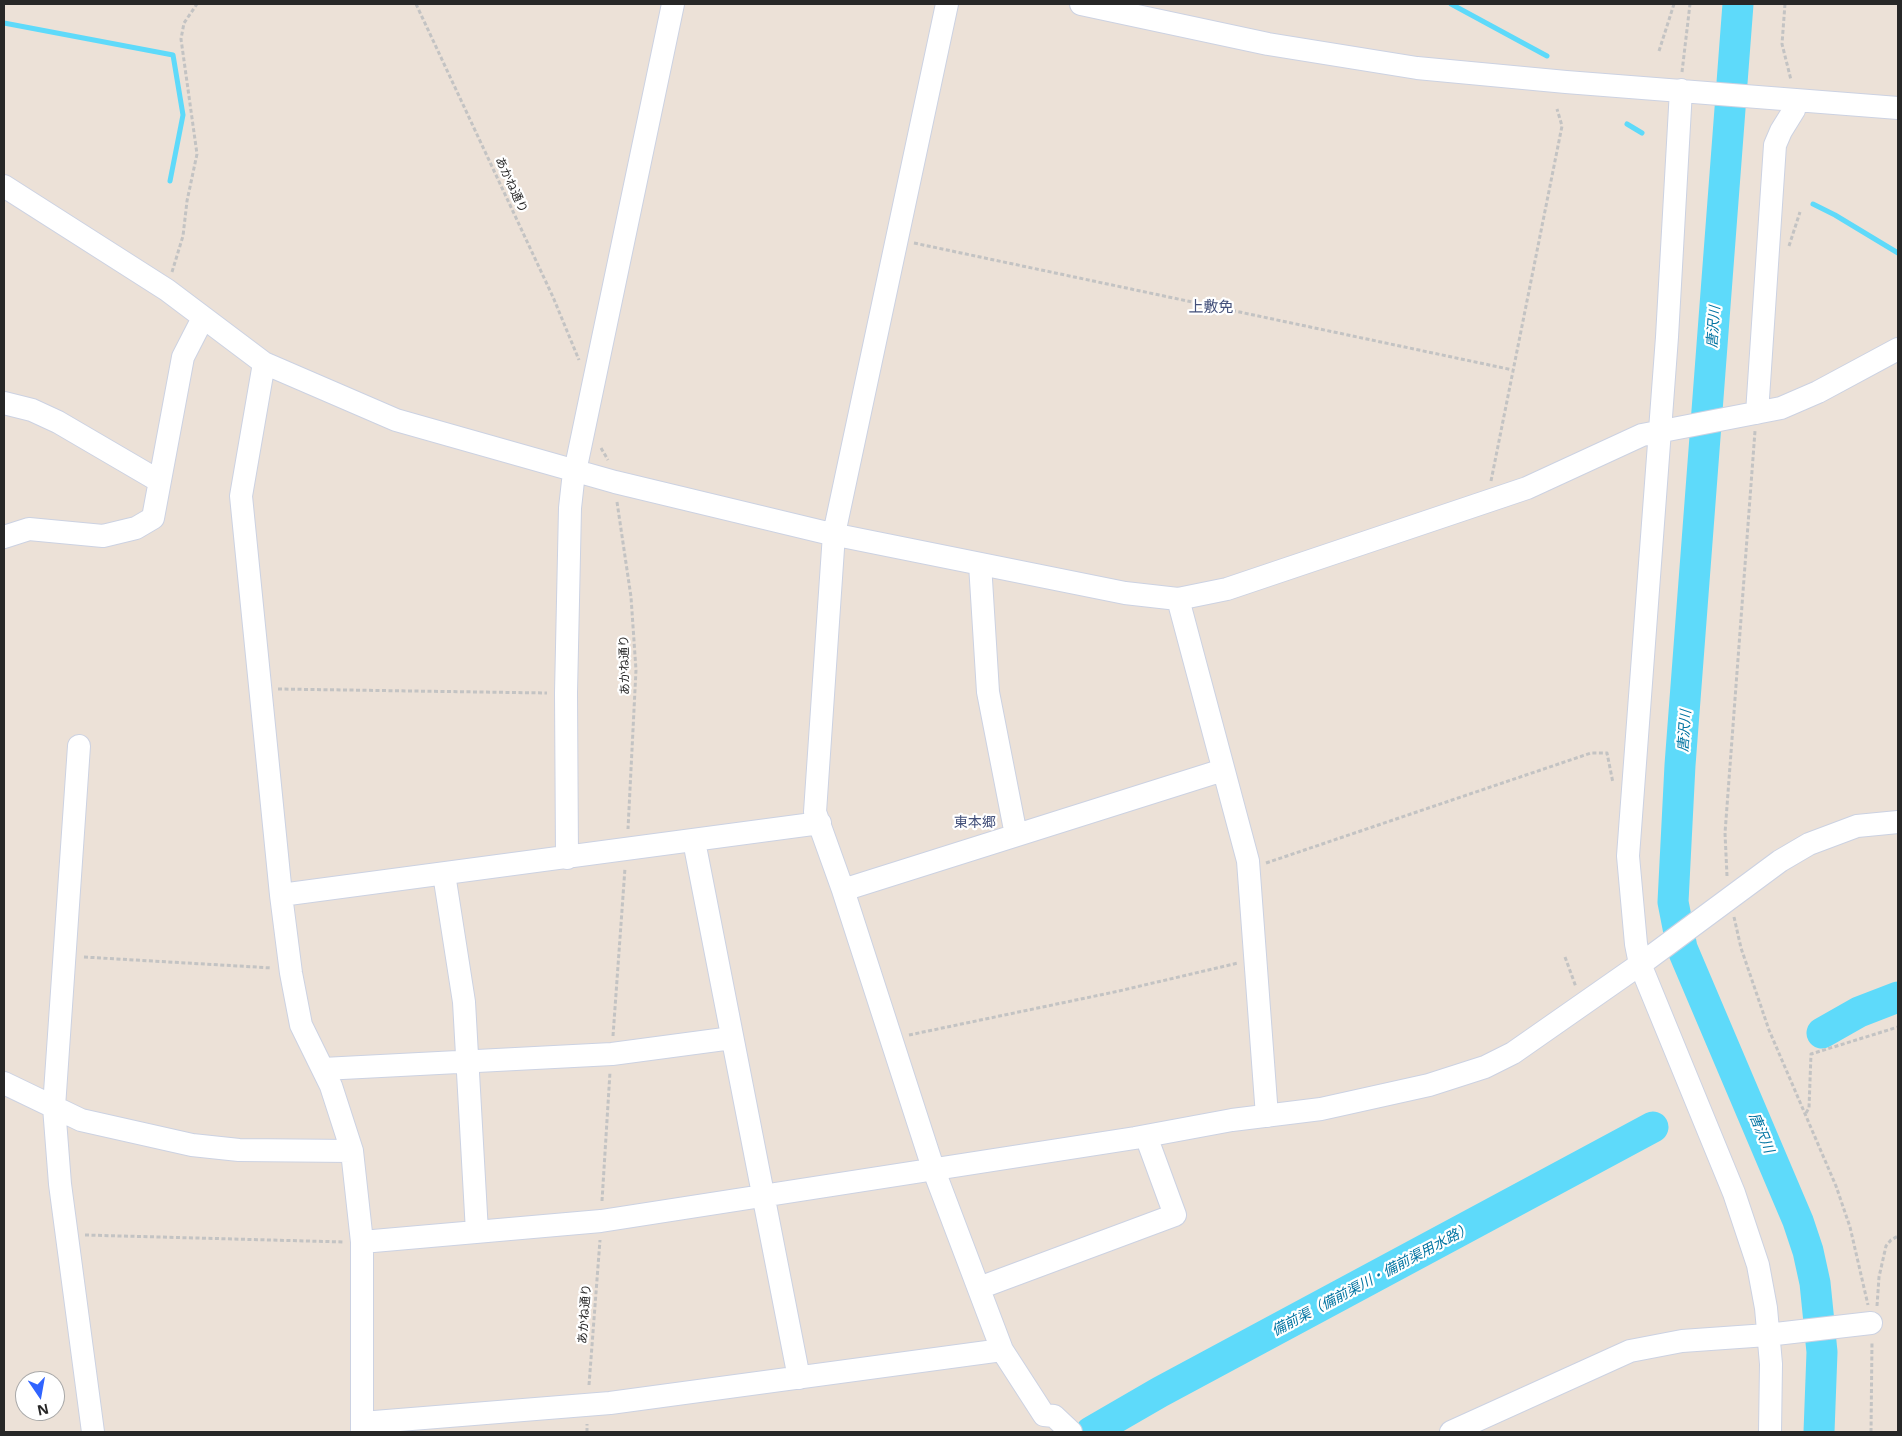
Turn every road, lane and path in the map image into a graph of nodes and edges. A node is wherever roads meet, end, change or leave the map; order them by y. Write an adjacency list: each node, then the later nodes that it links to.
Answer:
1 (197, 4): 16 (path)
2 (416, 4): 20 (path, あかね通り)
3 (673, 4): 25 (street)
4 (947, 4): 15 (street)
5 (1081, 4): 10 (street)
6 (1674, 4): 9 (path)
7 (1690, 4): 10 (path)
8 (1785, 4): 11 (path)
9 (1659, 50)
10 (1684, 90): 11 (street); 24 (street)
11 (1792, 100): 12 (street); 23 (street)
12 (1898, 108)
13 (1557, 109): 21 (path)
14 (4, 186): 16 (street)
15 (897, 239): 21 (path); 29 (street)
16 (167, 290): 17 (street)
17 (203, 318): 19 (street); 26 (street)
18 (1898, 349): 23 (street)
19 (264, 363): 25 (street); 33 (street)
20 (581, 367)
21 (1513, 370): 28 (path)
22 (4, 403): 26 (street)
23 (1753, 414): 24 (street); 48 (path)
24 (1663, 430): 28 (street); 52 (street)
25 (576, 471): 29 (street); 34 (street)
26 (159, 481): 30 (street)
27 (617, 501): 40 (path, あかね通り)
28 (1486, 502): 32 (street)
29 (834, 534): 31 (street); 39 (street)
30 (4, 538)
31 (980, 564): 32 (street); 41 (street)
32 (1178, 599): 36 (street)
33 (260, 688): 34 (path); 47 (street)
34 (566, 693): 43 (street)
35 (79, 746): 49 (street)
36 (1223, 770): 41 (street); 44 (street)
37 (1613, 786): 44 (path)
38 (1898, 822): 48 (street)
39 (820, 823): 42 (street); 46 (street)
40 (628, 830)
41 (1016, 835): 46 (street)
42 (694, 841): 43 (street); 56 (street)
43 (567, 858): 45 (street)
44 (1249, 869): 50 (street)
45 (444, 874): 47 (street); 58 (street)
46 (843, 890): 57 (street)
47 (281, 895): 53 (street)
48 (1726, 900): 52 (street); 62 (path)
49 (64, 956): 53 (path); 61 (street)
50 (1256, 958): 57 (path); 63 (street)
51 (1565, 958): 54 (path)
52 (1645, 961): 54 (street); 75 (street)
53 (290, 969): 59 (street)
54 (1582, 1004): 63 (street)
55 (1898, 1027): 62 (path)
56 (732, 1038): 58 (street); 67 (street)
57 (892, 1039): 66 (street)
58 (469, 1062): 59 (street); 68 (street)
59 (323, 1070): 65 (street)
60 (4, 1083): 61 (street)
61 (54, 1107): 65 (street); 70 (street)
62 (1806, 1113): 74 (path)
63 (1266, 1116): 64 (street)
64 (1146, 1136): 66 (street); 73 (street)
65 (352, 1151): 72 (street)
66 (933, 1168): 67 (street); 73 (street)
67 (764, 1194): 68 (street); 77 (street)
68 (477, 1232): 72 (street)
69 (600, 1233): 78 (path, あかね通り)
70 (67, 1235): 72 (path); 81 (street)
71 (1898, 1236): 74 (path)
72 (362, 1242): 79 (street)
73 (979, 1288): 76 (street)
74 (1866, 1324): 75 (street); 80 (path)
75 (1774, 1334): 83 (street); 84 (street)
76 (1002, 1350): 77 (street); 82 (street)
77 (799, 1378): 79 (street)
78 (589, 1386)
79 (362, 1428)
80 (1870, 1431)
81 (93, 1432)
82 (1071, 1432)
83 (1452, 1432)
84 (1770, 1432)

